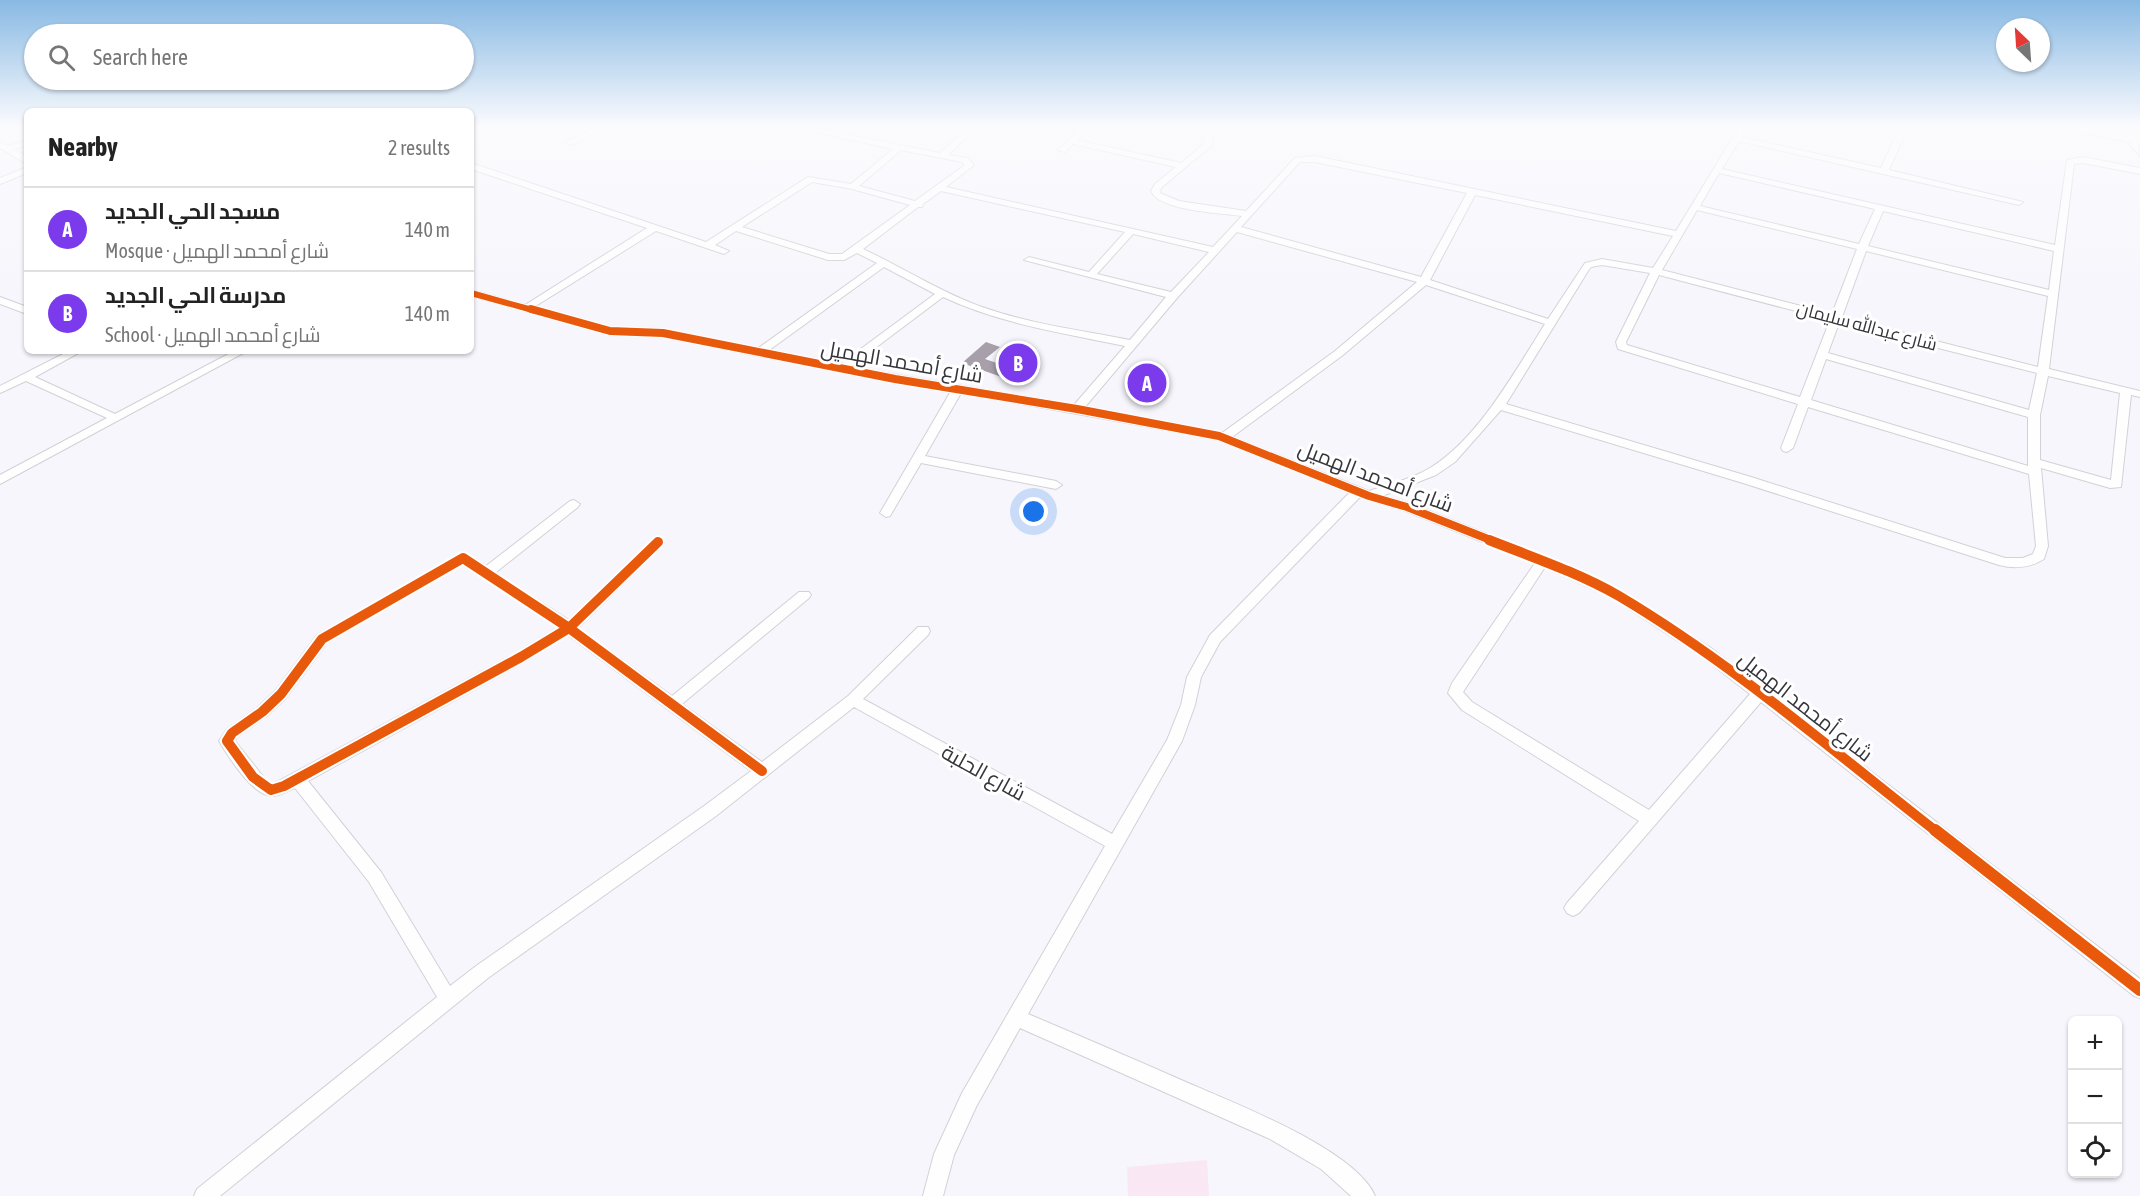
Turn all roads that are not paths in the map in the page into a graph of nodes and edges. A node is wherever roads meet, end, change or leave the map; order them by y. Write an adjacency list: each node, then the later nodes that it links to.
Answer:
1 (522, 183): 21 (street)
2 (803, 183): 22 (street)
3 (835, 183): 13 (street)
4 (858, 183): 13 (street)
5 (948, 183): 14 (street)
6 (1164, 183): 20 (street)
7 (1276, 183): 20 (street)
8 (1432, 183): 15 (street)
9 (1708, 183): 18 (street)
10 (1770, 183): 19 (street)
11 (1935, 183): 16 (street)
12 (2067, 183): 29 (street)
13 (853, 187): 17 (street)
14 (941, 188): 17 (street); 24 (street)
15 (1472, 191): 25 (street); 36 (street)
16 (2019, 202)
17 (920, 205): 27 (street)
18 (1694, 207): 25 (street); 28 (street)
19 (1880, 209): 28 (street); 29 (street)
20 (1247, 214): 23 (street)
21 (656, 227): 26 (street); 42 (street)
22 (734, 228): 26 (street); 27 (street)
23 (1234, 228): 30 (street); 36 (street)
24 (1132, 230): 30 (street); 35 (street)
25 (1679, 234): 34 (street)
26 (708, 245): 31 (street)
27 (856, 249): 33 (street)
28 (1862, 249): 39 (street); 44 (street)
29 (2058, 249): 39 (street)
30 (1214, 250): 40 (street)
31 (724, 251)
32 (1029, 260): 35 (street)
33 (885, 262): 38 (street); 47 (street)
34 (1656, 271): 44 (street, شارع عبدالله سليمان); 45 (street, شارع عبدالله سليمان); 58 (street)
35 (1092, 274): 40 (street)
36 (1424, 281): 45 (street); 63 (street)
37 (474, 294): 42 (street, شارع أمحمد الهميل)
38 (941, 294): 46 (street); 51 (street)
39 (2053, 294): 52 (street)
40 (1173, 296): 46 (street)
41 (0, 300): 43 (street)
42 (526, 308): 47 (street, شارع أمحمد الهميل)
43 (24, 310)
44 (1838, 318): 50 (street); 52 (street, شارع عبدالله سليمان)
45 (1551, 323): 59 (street)
46 (1132, 344): 60 (street)
47 (758, 353): 51 (street, شارع أمحمد الهميل)
48 (72, 354): 53 (street)
49 (236, 354): 62 (street)
50 (1824, 355): 58 (street); 61 (street)
51 (842, 368): 55 (street, شارع أمحمد الهميل)
52 (2043, 372): 56 (street, شارع عبدالله سليمان); 61 (street)
53 (26, 377): 54 (street); 62 (street)
54 (0, 390)
55 (957, 390): 60 (street, شارع أمحمد الهميل); 65 (street)
56 (2126, 391): 57 (street, شارع عبدالله سليمان); 66 (street)
57 (2140, 394)
58 (1805, 403): 64 (street); 66 (street)
59 (1499, 406): 66 (street); 69 (street)
60 (1077, 409): 63 (street, شارع أمحمد الهميل)
61 (2034, 415): 66 (street)
62 (115, 418): 67 (street)
63 (1223, 438): 69 (street, شارع أمحمد الهميل)
64 (1787, 448)
65 (920, 459): 68 (street); 71 (street)
66 (2035, 467)
67 (0, 480)
68 (1056, 485)
69 (1363, 493): 73 (street, شارع أمحمد الهميل); 84 (street)
70 (574, 504): 74 (street)
71 (886, 513)
72 (658, 542): 76 (street)
73 (1543, 561): 78 (street, شارع أمحمد الهميل); 83 (street)
74 (486, 573): 76 (street); 82 (street)
75 (804, 595): 80 (street)
76 (568, 628): 80 (street); 82 (street)
77 (923, 630): 79 (street)
78 (1761, 692): 83 (street); 86 (street, شارع أمحمد الهميل)
79 (853, 700): 81 (street); 84 (street, شارع الحلبة)
80 (672, 704): 81 (street)
81 (762, 771): 87 (street)
82 (297, 779): 87 (street)
83 (1650, 819): 85 (street)
84 (1114, 843): 88 (street)
85 (1573, 908)
86 (2140, 990)
87 (448, 999): 89 (street)
88 (1015, 1017): 90 (street); 91 (street)
89 (204, 1196)
90 (933, 1196)
91 (1365, 1196)

